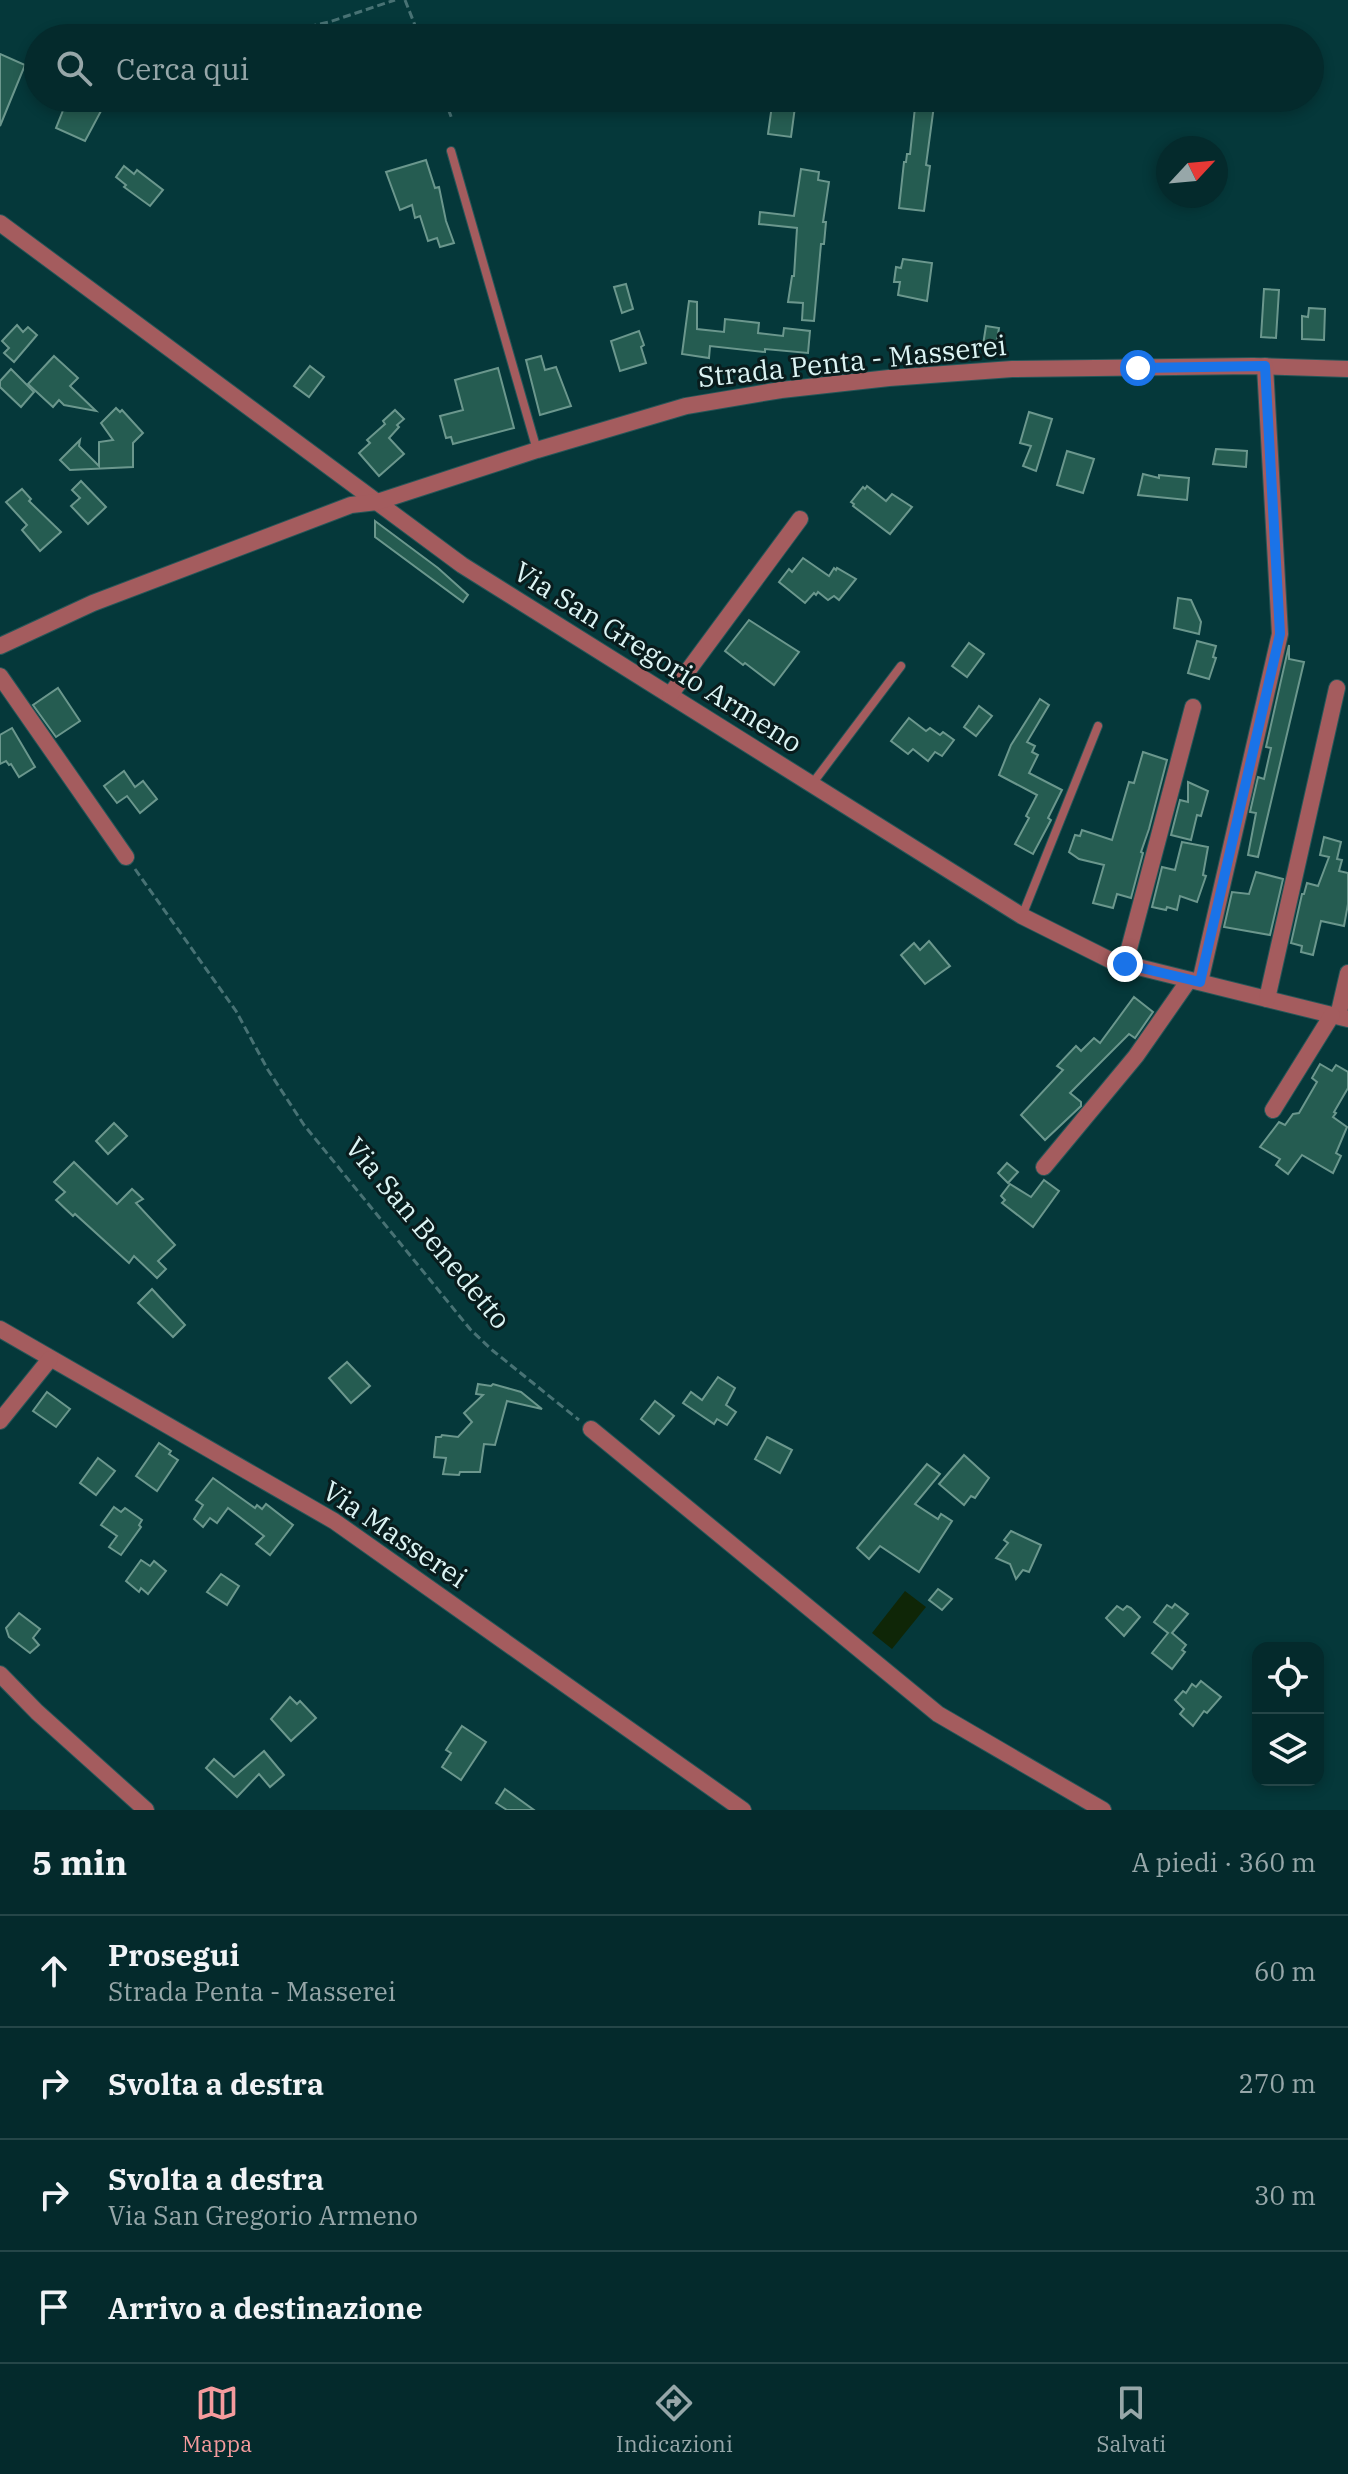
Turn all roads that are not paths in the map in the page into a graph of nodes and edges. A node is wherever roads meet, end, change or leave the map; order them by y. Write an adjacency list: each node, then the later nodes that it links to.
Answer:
1 (451, 151): 5 (lane)
2 (0, 223): 6 (street, Via San Gregorio Armeno)
3 (1265, 366): 4 (street, Strada Penta - Masserei); 5 (street, Strada Penta - Masserei); 20 (street)
4 (1348, 369)
5 (537, 450): 6 (street, Strada Penta - Masserei)
6 (377, 502): 8 (street, Strada Penta - Masserei); 12 (street, Via San Gregorio Armeno)
7 (800, 519): 12 (street)
8 (0, 646)
9 (901, 666): 15 (lane)
10 (0, 676): 16 (street)
11 (1337, 688): 21 (street)
12 (670, 695): 15 (street, Via San Gregorio Armeno)
13 (1193, 707): 18 (street)
14 (1098, 726): 17 (lane)
15 (812, 784): 17 (street, Via San Gregorio Armeno)
16 (126, 857)
17 (1022, 916): 18 (street, Via San Gregorio Armeno)
18 (1125, 964): 20 (street, Via San Gregorio Armeno)
19 (1348, 973): 22 (street)
20 (1195, 981): 21 (street, Via San Gregorio Armeno); 24 (street)
21 (1267, 999): 22 (street, Via San Gregorio Armeno)
22 (1339, 1017): 23 (street)
23 (1273, 1110)
24 (1044, 1167)
25 (0, 1329): 26 (street, Via Masserei)
26 (50, 1359): 27 (street); 31 (street, Via Masserei)
27 (0, 1421)
28 (591, 1429): 32 (street)
29 (0, 1674): 30 (street)
30 (146, 1810)
31 (743, 1810)
32 (1103, 1810)

